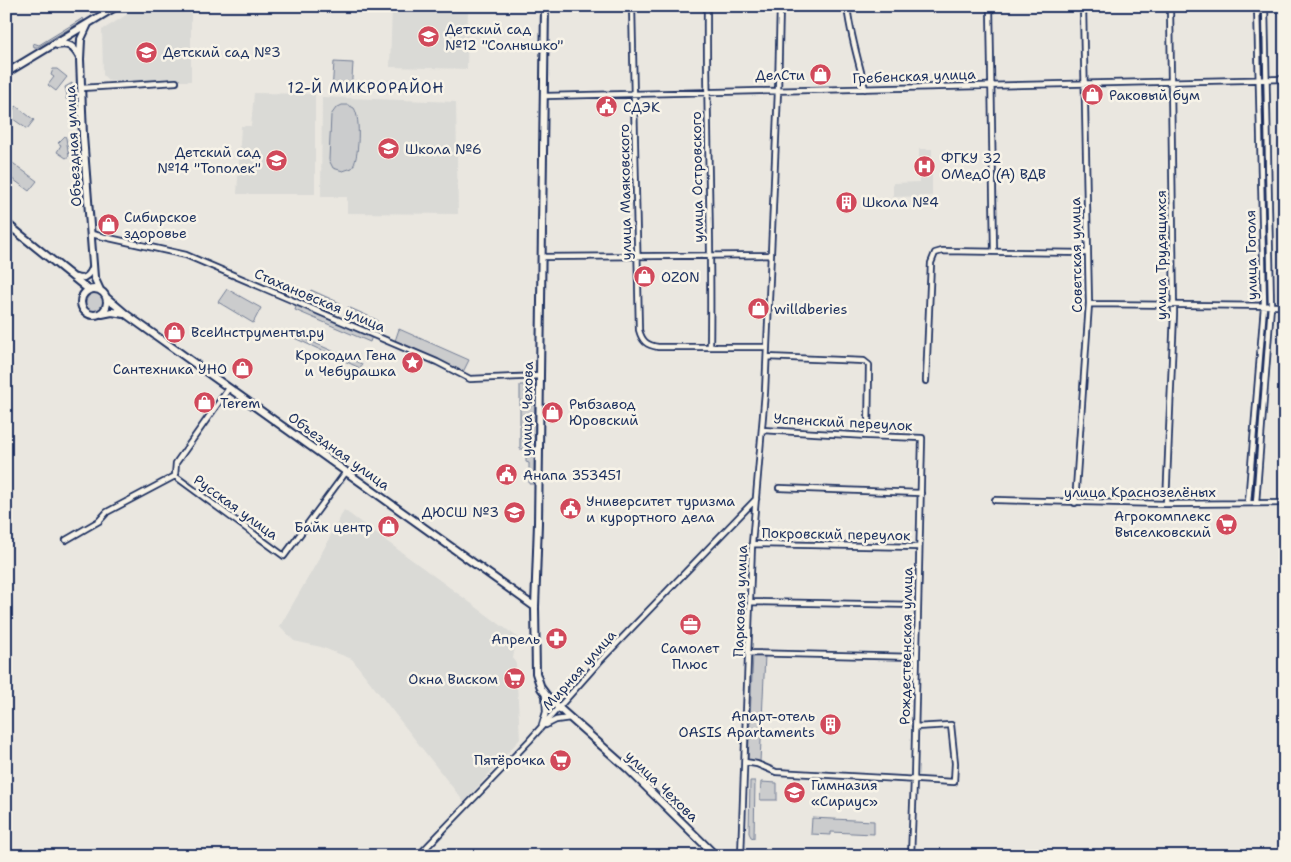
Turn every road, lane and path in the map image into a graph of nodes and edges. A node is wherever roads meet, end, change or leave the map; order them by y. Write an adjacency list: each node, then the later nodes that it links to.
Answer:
1 (117, 6): 12 (main road)
2 (545, 6): 28 (main road, улица Чехова)
3 (632, 6): 27 (street, улица Маяковского)
4 (707, 6): 26 (street, улица Островского)
5 (780, 6): 25 (street, Парковая улица)
6 (847, 6): 24 (street)
7 (990, 6): 22 (street)
8 (1083, 6): 21 (street, Советская улица)
9 (1170, 6): 19 (street, улица Трудящихся)
10 (1257, 6): 16 (street, улица Гоголя)
11 (1265, 6): 17 (street, улица Гоголя)
12 (88, 24): 13 (main road); 14 (main road, Объездная улица)
13 (51, 46): 14 (main road); 15 (main road)
14 (80, 59): 23 (main road, Объездная улица)
15 (6, 73)
16 (1258, 79): 17 (street, Гребенская улица); 19 (street, Гребенская улица); 44 (street, улица Гоголя)
17 (1267, 79): 18 (street, Гребенская улица); 45 (street, улица Гоголя)
18 (1285, 79)
19 (1170, 81): 21 (street, Гребенская улица); 43 (street, улица Трудящихся)
20 (176, 82): 23 (street)
21 (1085, 82): 22 (street, Гребенская улица); 32 (street, Советская улица)
22 (991, 85): 24 (street, Гребенская улица); 31 (street)
23 (82, 88): 30 (main road, Объездная улица)
24 (865, 89): 25 (street, Гребенская улица)
25 (778, 91): 26 (street, Гребенская улица); 34 (street, Парковая улица)
26 (706, 92): 27 (street, Гребенская улица); 33 (street, улица Островского)
27 (634, 94): 28 (street, Гребенская улица); 36 (street, улица Маяковского)
28 (544, 96): 35 (main road, улица Чехова)
29 (6, 224): 38 (main road)
30 (91, 234): 37 (main road, Объездная улица); 52 (street, Стахановская улица)
31 (994, 251): 32 (street); 53 (street)
32 (1087, 253): 42 (street, Советская улица)
33 (710, 255): 34 (street); 36 (street); 49 (street, улица Островского)
34 (771, 256): 50 (street, Парковая улица)
35 (542, 257): 36 (street); 52 (main road, улица Чехова)
36 (637, 257): 49 (street, улица Маяковского)
37 (93, 266): 38 (street); 40 (main road, Объездная улица)
38 (70, 275): 39 (main road)
39 (89, 290): 40 (main road); 47 (main road)
40 (100, 290): 41 (main road)
41 (107, 298): 47 (main road); 48 (main road, Объездная улица)
42 (1089, 304): 43 (street); 64 (street, Советская улица)
43 (1174, 305): 44 (street); 68 (street, улица Трудящихся)
44 (1264, 306): 45 (street); 65 (street, улица Гоголя)
45 (1271, 306): 46 (street); 66 (street, улица Гоголя)
46 (1285, 306)
47 (98, 315): 48 (main road)
48 (128, 315): 54 (main road, Объездная улица)
49 (710, 347): 50 (street)
50 (767, 347): 51 (street, Парковая улица)
51 (766, 357): 55 (street, Парковая улица); 56 (street)
52 (540, 376): 74 (main road, улица Чехова)
53 (926, 381)
54 (229, 388): 58 (main road, Объездная улица); 59 (street)
55 (762, 430): 56 (street, Успенский переулок); 62 (street, Парковая улица)
56 (868, 436): 57 (street, Успенский переулок)
57 (922, 438): 61 (street, Рождественская улица)
58 (346, 472): 59 (street, Русская улица); 74 (main road, Объездная улица)
59 (176, 476): 69 (street)
60 (780, 488): 61 (street)
61 (921, 493): 71 (street, Рождественская улица)
62 (756, 499): 70 (street, Парковая улица); 78 (street, Мирная улица)
63 (994, 500): 64 (street, улица Краснозелёных)
64 (1075, 503): 68 (street, улица Краснозелёных)
65 (1248, 503): 66 (street, улица Краснозелёных); 68 (street, улица Краснозелёных)
66 (1256, 503): 67 (street, улица Краснозелёных)
67 (1285, 503)
68 (1166, 504)
69 (66, 540)
70 (752, 544): 71 (street, Покровский переулок); 72 (street, Парковая улица)
71 (920, 547): 73 (street, Рождественская улица)
72 (751, 602): 73 (street); 75 (street, Парковая улица)
73 (917, 605): 76 (street, Рождественская улица)
74 (535, 607): 77 (main road, улица Чехова)
75 (749, 653): 76 (street); 82 (street, Парковая улица)
76 (916, 657): 80 (street, Рождественская улица)
77 (545, 695): 78 (main road, улица Чехова); 81 (street)
78 (559, 708): 79 (main road, улица Чехова); 81 (street, Мирная улица)
79 (570, 718): 81 (street); 85 (main road, улица Чехова)
80 (915, 727): 83 (street, Рождественская улица); 83 (street)
81 (541, 728): 84 (street, Мирная улица)
82 (746, 762): 83 (street); 86 (street, Парковая улица)
83 (914, 780): 87 (street, Рождественская улица)
84 (418, 856)
85 (716, 856)
86 (741, 856)
87 (911, 856)

